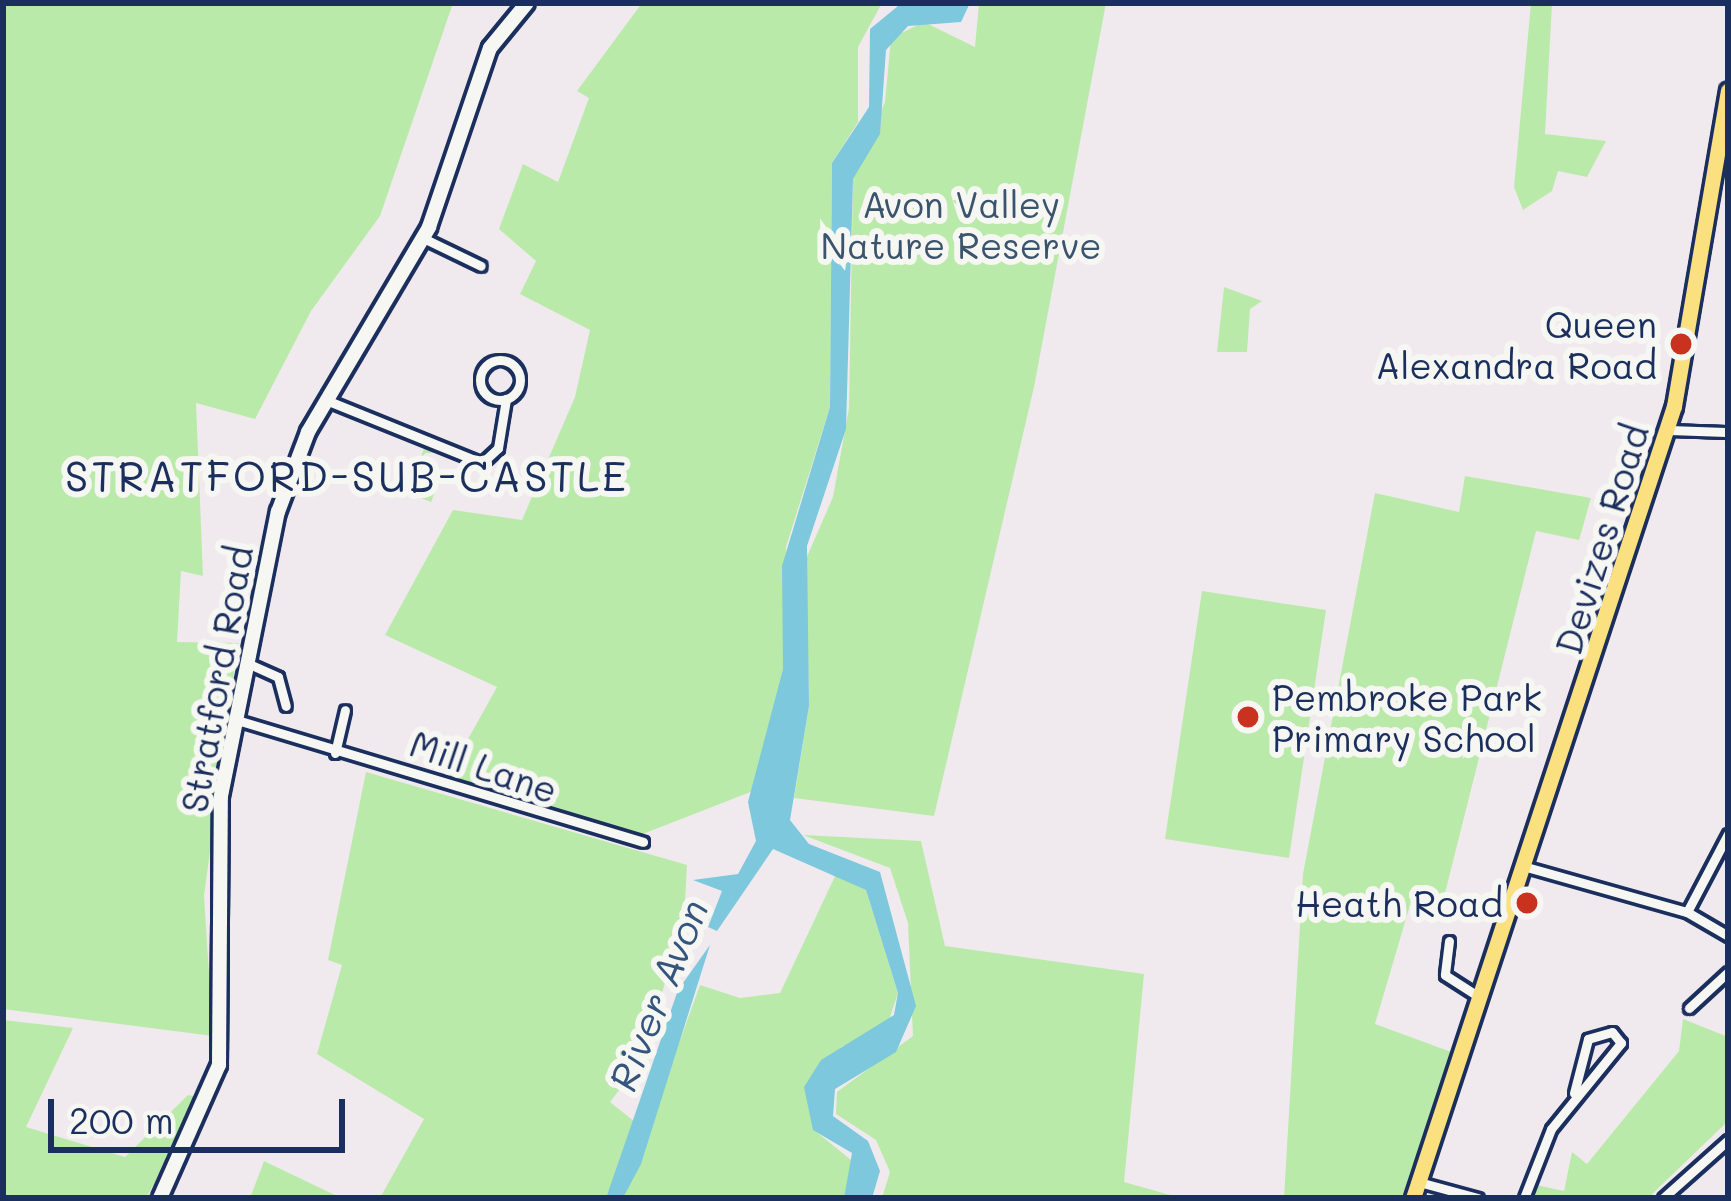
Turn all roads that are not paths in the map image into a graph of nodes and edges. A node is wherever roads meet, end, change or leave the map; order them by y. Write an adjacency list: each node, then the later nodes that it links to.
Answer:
1 (527, 3): 3 (street, Stratford Road)
2 (1728, 91): 7 (main road, Devizes Road)
3 (423, 238): 4 (street); 6 (street, Stratford Road)
4 (481, 266)
5 (506, 399): 5 (street); 6 (street)
6 (326, 400): 9 (street, Stratford Road)
7 (1666, 430): 8 (street); 16 (main road, Devizes Road)
8 (1728, 432)
9 (242, 662): 10 (street); 12 (street, Stratford Road)
10 (286, 706)
11 (344, 710): 13 (street)
12 (237, 720): 13 (street, Mill Lane); 26 (street, Stratford Road)
13 (335, 752): 15 (street, Mill Lane)
14 (1728, 834): 17 (street)
15 (643, 842)
16 (1531, 868): 17 (street); 21 (main road, Devizes Road)
17 (1687, 912): 18 (street)
18 (1728, 936)
19 (1449, 941): 21 (street)
20 (1728, 972): 22 (street)
21 (1484, 998): 25 (main road, Devizes Road)
22 (1689, 1008)
23 (1574, 1093): 23 (street); 28 (street)
24 (1728, 1139): 29 (street)
25 (1416, 1190): 27 (street)
26 (160, 1198)
27 (1478, 1198)
28 (1524, 1198)
29 (1663, 1198)

